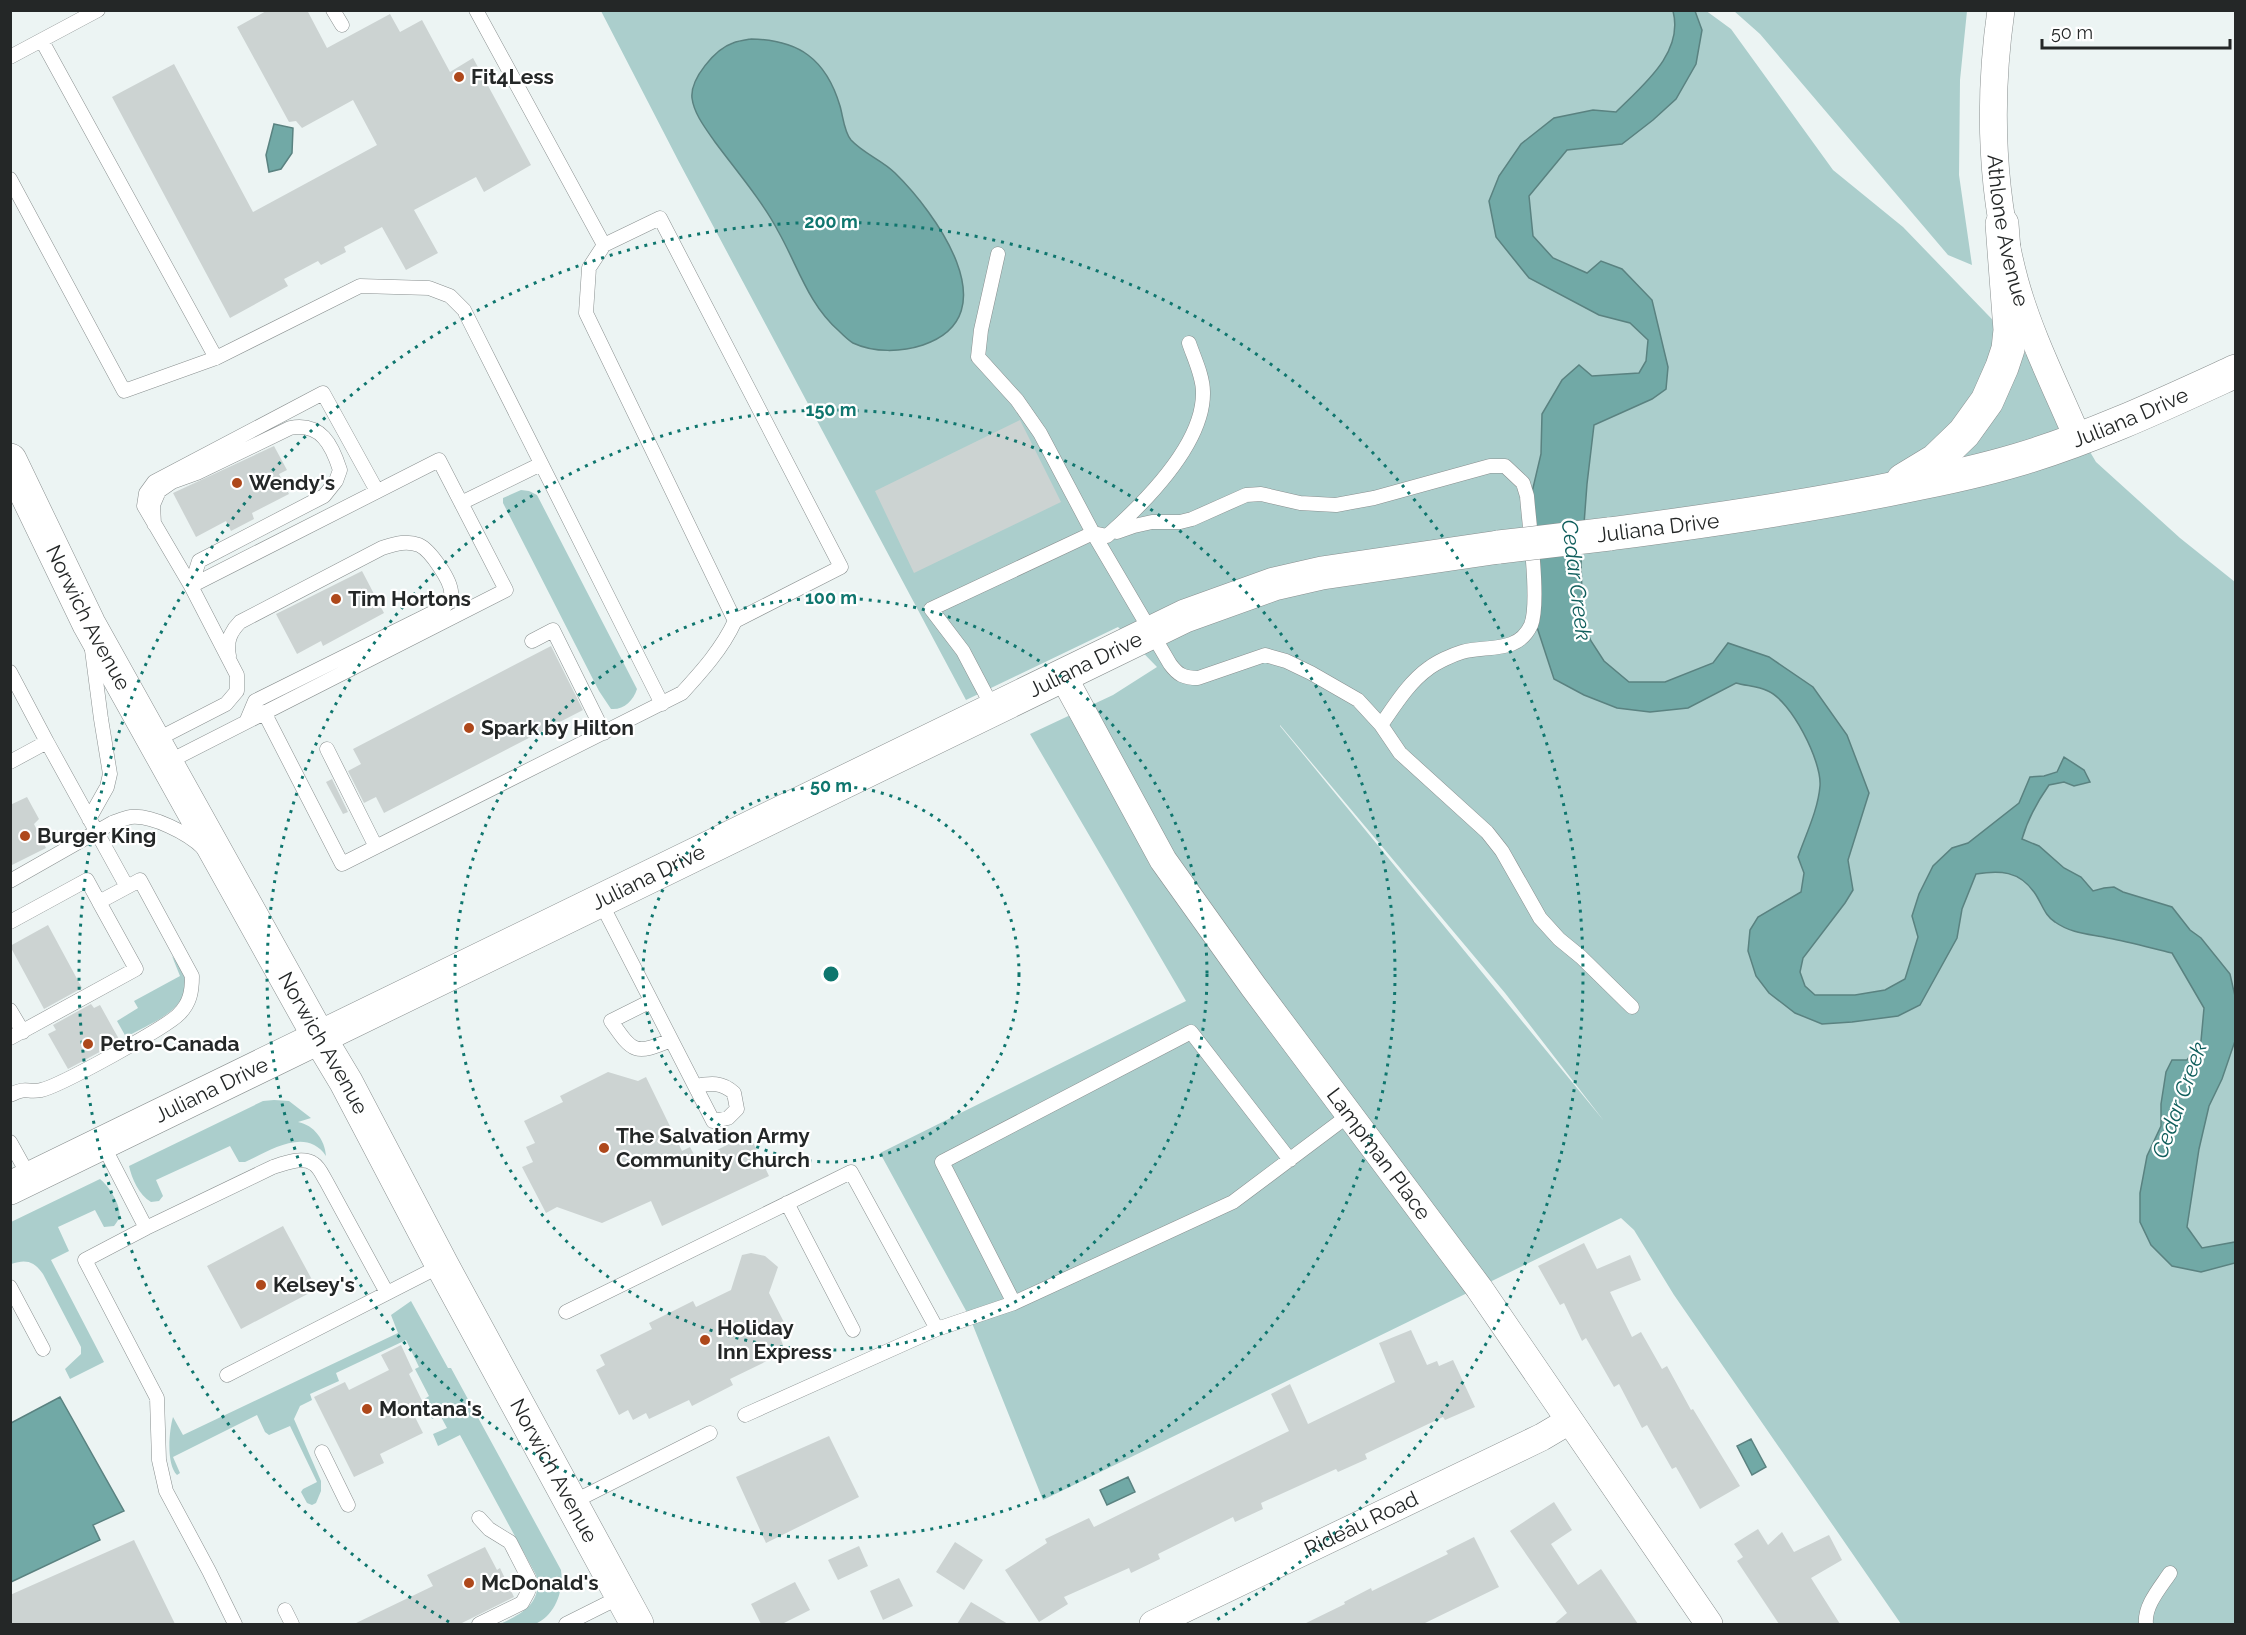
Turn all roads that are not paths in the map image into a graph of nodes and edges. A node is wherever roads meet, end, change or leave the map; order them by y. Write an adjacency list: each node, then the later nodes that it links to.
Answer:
1 (98, 10): 6 (lane)
2 (333, 10): 5 (lane)
3 (476, 10): 10 (lane)
4 (2001, 10): 9 (street, Athlone Avenue)
5 (342, 25)
6 (42, 41): 7 (lane); 13 (lane)
7 (10, 57)
8 (10, 179): 13 (lane)
9 (2002, 224): 15 (street, Athlone Avenue); 19 (street)
10 (604, 245): 25 (lane); 25 (lane)
11 (998, 254): 22 (lane)
12 (1189, 343): 23 (lane)
13 (216, 358): 17 (lane)
14 (2235, 371): 15 (street, Juliana Drive)
15 (2078, 439): 19 (street, Juliana Drive)
16 (10, 460): 26 (street, Norwich Avenue)
17 (541, 464): 20 (lane); 32 (lane)
18 (377, 491): 20 (lane); 21 (lane); 24 (lane)
19 (1850, 498): 27 (street, Juliana Drive, bridge)
20 (461, 503): 34 (lane)
21 (154, 524): 24 (lane); 24 (lane)
22 (1093, 533): 23 (lane); 27 (lane); 33 (lane)
23 (1107, 536): 36 (lane)
24 (191, 586): 29 (lane)
25 (735, 621): 32 (lane)
26 (89, 624): 40 (street, Norwich Avenue); 42 (lane)
27 (1150, 631): 31 (street, Juliana Drive); 36 (lane)
28 (532, 641): 37 (lane)
29 (229, 657): 35 (lane); 40 (lane)
30 (10, 672): 38 (lane)
31 (1063, 676): 33 (street, Juliana Drive); 59 (street, Lampman Place)
32 (662, 704): 37 (lane)
33 (994, 710): 48 (street, Juliana Drive)
34 (264, 712): 35 (lane); 44 (lane)
35 (247, 720): 40 (lane)
36 (1381, 725): 52 (lane)
37 (604, 733): 44 (lane)
38 (47, 742): 41 (lane); 42 (lane)
39 (327, 749): 44 (lane)
40 (160, 752): 45 (street, Norwich Avenue)
41 (10, 762)
42 (89, 819): 43 (lane)
43 (96, 832): 45 (lane); 46 (lane); 47 (lane)
44 (376, 847)
45 (226, 871): 55 (street, Norwich Avenue)
46 (10, 880)
47 (127, 887): 49 (lane); 58 (lane)
48 (600, 901): 51 (lane); 55 (street, Juliana Drive)
49 (99, 902): 50 (lane); 54 (lane)
50 (10, 922)
51 (651, 1001): 56 (lane); 56 (lane)
52 (1632, 1007)
53 (10, 1010): 54 (lane)
54 (17, 1035)
55 (319, 1037): 61 (street, Juliana Drive); 66 (street, Norwich Avenue)
56 (671, 1040): 57 (lane)
57 (695, 1086)
58 (10, 1095)
59 (1349, 1115): 62 (lane); 76 (street, Lampman Place)
60 (10, 1142): 63 (lane)
61 (102, 1143): 63 (street, Juliana Drive); 65 (lane)
62 (1290, 1160): 69 (lane); 69 (lane)
63 (20, 1183)
64 (788, 1203): 70 (lane); 71 (lane); 72 (lane)
65 (146, 1228): 68 (lane); 85 (lane)
66 (442, 1265): 68 (lane); 79 (street, Norwich Avenue)
67 (10, 1287): 73 (lane)
68 (387, 1293): 74 (lane)
69 (1014, 1303): 71 (lane)
70 (566, 1312)
71 (937, 1329): 75 (lane)
72 (853, 1330)
73 (43, 1349)
74 (227, 1375)
75 (745, 1415)
76 (1569, 1421): 89 (street, Rideau Road); 90 (street, Lampman Place)
77 (710, 1433): 79 (lane)
78 (322, 1452): 80 (lane)
79 (571, 1503): 84 (street, Norwich Avenue)
80 (348, 1505)
81 (479, 1518): 87 (lane)
82 (2170, 1573): 91 (lane)
83 (285, 1610): 86 (lane)
84 (631, 1617): 88 (lane)
85 (234, 1624)
86 (292, 1624)
87 (479, 1624)
88 (566, 1624)
89 (1153, 1624)
90 (1709, 1624)
91 (2146, 1624)

